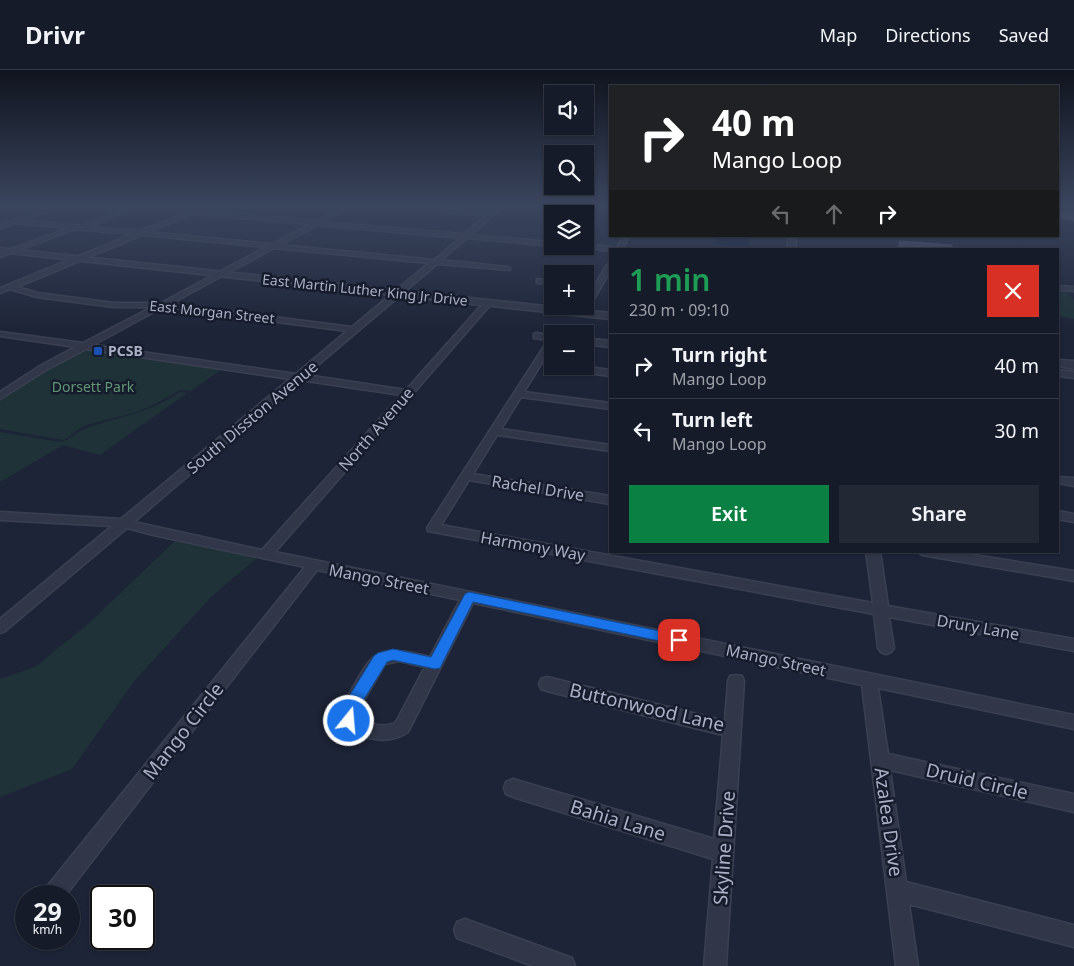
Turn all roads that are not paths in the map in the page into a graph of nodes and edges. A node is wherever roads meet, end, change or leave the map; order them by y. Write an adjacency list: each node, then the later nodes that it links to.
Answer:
1 (22, 247): 9 (street)
2 (108, 247): 11 (street)
3 (272, 247): 15 (street)
4 (282, 247): 12 (street)
5 (454, 247): 12 (street, South Disston Avenue)
6 (594, 247): 7 (street)
7 (609, 249)
8 (0, 250): 9 (street, East Martin Luther King Jr Drive)
9 (10, 251): 10 (street); 11 (street, East Martin Luther King Jr Drive)
10 (0, 255)
11 (80, 258): 15 (street, East Martin Luther King Jr Drive); 18 (street)
12 (436, 262): 14 (street); 25 (street, South Disston Avenue)
13 (609, 267): 20 (street)
14 (508, 269)
15 (222, 274): 25 (street, East Martin Luther King Jr Drive); 27 (street)
16 (540, 282): 17 (street)
17 (544, 282)
18 (10, 287): 23 (street); 27 (street, East Morgan Street)
19 (594, 287): 20 (street)
20 (597, 287): 24 (street)
21 (1059, 288): 22 (street)
22 (1074, 289)
23 (0, 291)
24 (594, 292)
25 (399, 293): 26 (street, East Martin Luther King Jr Drive); 31 (street, South Disston Avenue)
26 (488, 303): 28 (street, East Martin Luther King Jr Drive); 48 (street, North Avenue)
27 (163, 305): 31 (street, East Morgan Street); 37 (street)
28 (544, 309)
29 (594, 314): 30 (street, East Martin Luther King Jr Drive)
30 (609, 316)
31 (355, 330): 47 (street, South Disston Avenue)
32 (0, 334): 37 (street)
33 (537, 336): 34 (street)
34 (544, 337)
35 (594, 342): 36 (street)
36 (609, 344)
37 (84, 346): 47 (street); 50 (street)
38 (544, 353): 40 (street, Harmony Way)
39 (1059, 363): 42 (street)
40 (538, 364): 41 (street); 49 (street, Harmony Way)
41 (544, 365)
42 (1074, 365)
43 (594, 371): 44 (street)
44 (609, 373)
45 (1059, 373): 46 (street)
46 (1074, 375)
47 (298, 378): 48 (street); 61 (street, South Disston Avenue)
48 (408, 393): 64 (street, North Avenue)
49 (519, 394): 51 (street); 52 (street, Harmony Way)
50 (0, 396)
51 (609, 406)
52 (495, 431): 53 (street); 54 (street, Harmony Way)
53 (609, 448)
54 (466, 476): 57 (street, Rachel Drive); 68 (street, Harmony Way)
55 (1059, 480): 56 (street)
56 (1074, 482)
57 (609, 500)
58 (1059, 515): 60 (street)
59 (0, 516): 61 (street, Mango Street)
60 (1074, 518)
61 (126, 523): 64 (street, Mango Street); 69 (street, South Disston Avenue)
62 (873, 553): 68 (street)
63 (934, 553): 66 (street)
64 (265, 555): 65 (street, Mango Street)
65 (314, 565): 67 (street, Mango Street); 82 (street, Mango Circle)
66 (1074, 576)
67 (469, 597): 72 (street); 73 (street, Mango Street)
68 (882, 610): 70 (street, Drury Lane); 71 (street)
69 (0, 627)
70 (1074, 645)
71 (886, 648)
72 (435, 664): 72 (street)
73 (869, 679): 76 (street, Mango Street); 78 (street, Azalea Drive)
74 (736, 681): 77 (street, Buttonwood Lane)
75 (547, 684): 77 (street, Buttonwood Lane)
76 (1074, 722)
77 (732, 730): 81 (street, Skyline Drive)
78 (880, 760): 80 (street, Druid Circle); 83 (street, Azalea Drive)
79 (513, 788): 81 (street, Bahia Lane)
80 (1074, 802)
81 (723, 852): 87 (street, Skyline Drive)
82 (61, 885)
83 (898, 890): 85 (street); 88 (street, Azalea Drive)
84 (465, 930): 86 (street)
85 (1074, 936)
86 (564, 966)
87 (715, 966)
88 (906, 966)

